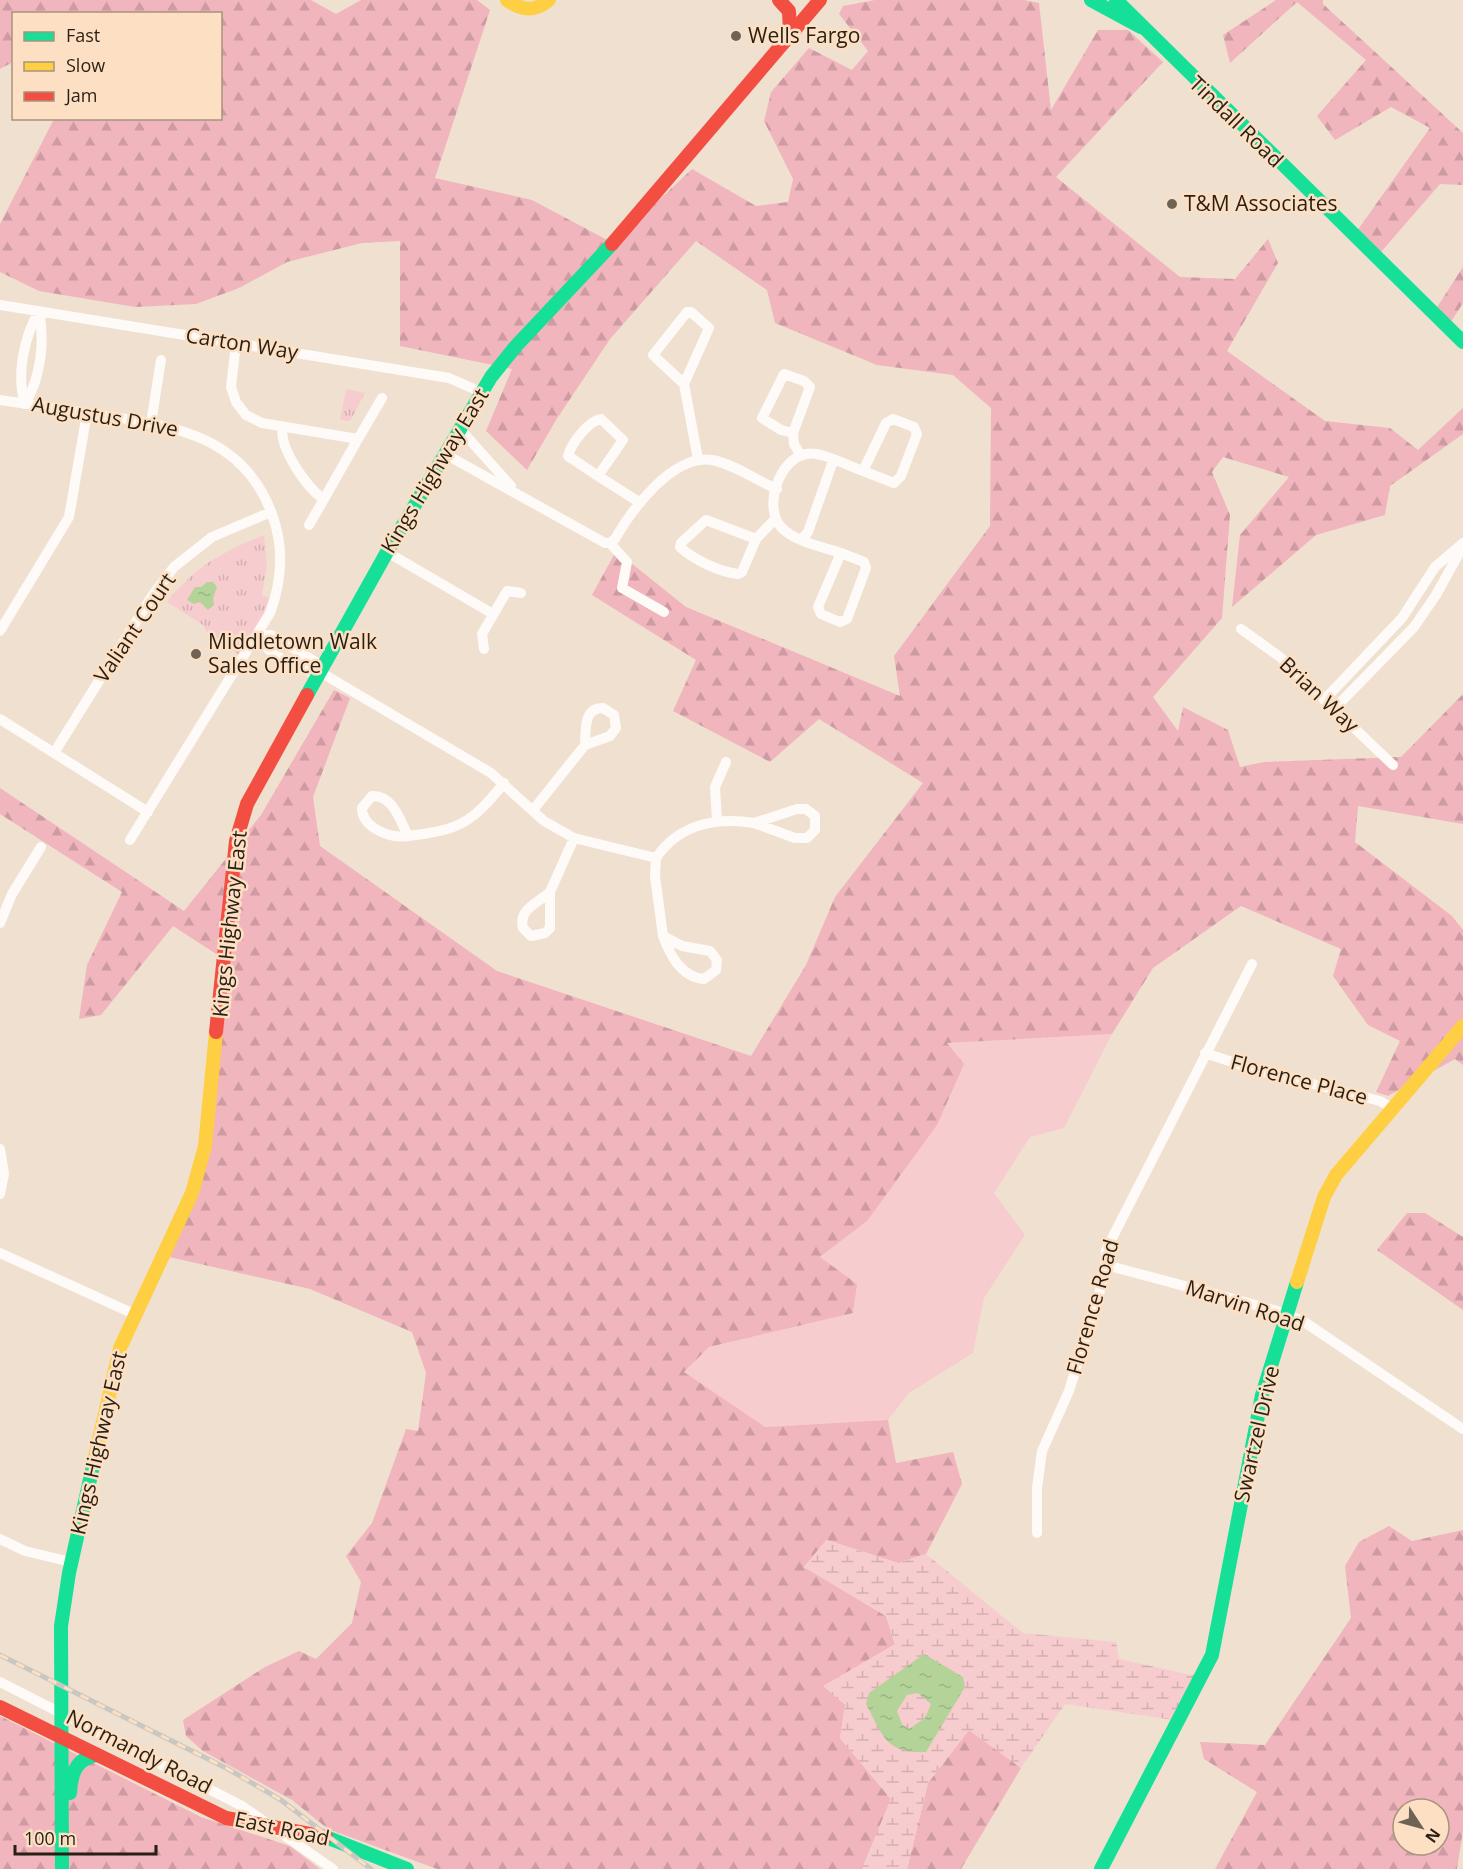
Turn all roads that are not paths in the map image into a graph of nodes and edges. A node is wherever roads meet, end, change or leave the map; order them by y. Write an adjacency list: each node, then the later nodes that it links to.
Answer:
1 (507, 0): 2 (main road)
2 (549, 0)
3 (779, 0): 8 (main road)
4 (820, 0): 8 (main road, Kings Highway East)
5 (1091, 0): 7 (main road)
6 (1116, 0): 7 (main road, Tindall Road)
7 (1141, 27): 11 (main road, Tindall Road)
8 (790, 33): 15 (main road, Kings Highway East)
9 (0, 305): 10 (street, Carton Way)
10 (39, 311): 12 (street, Carton Way); 18 (street)
11 (1463, 342)
12 (236, 343): 15 (street, Carton Way); 21 (street)
13 (161, 360): 20 (street)
14 (684, 384): 14 (street); 27 (street)
15 (481, 392): 22 (main road, Kings Highway East)
16 (0, 399): 18 (street, Augustus Drive)
17 (382, 399): 24 (street)
18 (25, 404): 19 (street, Augustus Drive)
19 (87, 413): 20 (street, Augustus Drive); 50 (street)
20 (151, 423): 35 (street, Augustus Drive)
21 (283, 427): 24 (street); 33 (street)
22 (460, 429): 25 (main road, Kings Highway East); 32 (street)
23 (793, 433): 23 (street); 26 (street)
24 (358, 440): 33 (street)
25 (445, 454): 32 (street); 42 (main road, Kings Highway East)
26 (801, 456): 28 (street); 31 (street)
27 (698, 459): 31 (street); 34 (street)
28 (833, 461): 29 (street); 39 (street)
29 (863, 471): 29 (street)
30 (598, 476): 30 (street); 34 (street)
31 (777, 489): 36 (street)
32 (515, 491): 40 (street)
33 (324, 499): 37 (street)
34 (639, 502): 40 (street)
35 (271, 512): 51 (street, Augustus Drive); 60 (street, Valiant Court)
36 (776, 518): 38 (street); 39 (street)
37 (309, 525)
38 (756, 539): 38 (street)
39 (802, 539): 43 (street)
40 (610, 543): 46 (street)
41 (1463, 545): 45 (street); 47 (street)
42 (387, 552): 48 (street); 55 (main road, Kings Highway East)
43 (841, 553): 43 (street)
44 (521, 593): 48 (street)
45 (1413, 603): 47 (street); 52 (street)
46 (664, 612)
47 (1425, 612): 54 (street)
48 (493, 614): 53 (street)
49 (1241, 629): 56 (street, Brian Way)
50 (0, 631)
51 (258, 636): 55 (street); 65 (street, Augustus Drive)
52 (1377, 645): 54 (street); 56 (street)
53 (484, 649)
54 (1387, 654): 57 (street)
55 (320, 672): 63 (street); 85 (main road, Kings Highway East)
56 (1324, 700): 57 (street, Brian Way)
57 (1334, 709): 62 (street, Brian Way)
58 (0, 718): 60 (street)
59 (585, 745): 64 (street)
60 (54, 753): 65 (street)
61 (726, 762): 66 (street)
62 (1393, 765)
63 (504, 783): 64 (street); 68 (street)
64 (533, 810): 69 (street)
65 (148, 812): 70 (street, Augustus Drive)
66 (717, 821): 67 (street); 72 (street)
67 (754, 823): 67 (street)
68 (408, 836): 68 (street)
69 (574, 838): 72 (street); 73 (street)
70 (130, 840)
71 (42, 847): 74 (street)
72 (656, 858): 76 (street)
73 (550, 891)
74 (2, 911): 75 (street)
75 (0, 923)
76 (663, 936): 76 (street)
77 (1252, 964): 79 (street, Florence Road)
78 (1463, 1026): 80 (main road, Swartzel Drive)
79 (1205, 1053): 80 (street, Florence Place); 84 (street, Florence Road)
80 (1392, 1108): 86 (main road, Swartzel Drive)
81 (0, 1149): 82 (street)
82 (0, 1194)
83 (0, 1253): 85 (street)
84 (1106, 1265): 86 (street, Marvin Road); 88 (street, Florence Road)
85 (134, 1314): 90 (main road, Kings Highway East)
86 (1288, 1315): 87 (street, Marvin Road); 100 (main road, Swartzel Drive)
87 (1463, 1429)
88 (1037, 1533)
89 (0, 1539): 90 (street)
90 (71, 1562): 93 (main road, Kings Highway East)
91 (0, 1682): 93 (street, Normandy Road)
92 (0, 1707): 94 (main road, East Road)
93 (61, 1713): 94 (main road, Kings Highway East); 96 (street, Normandy Road)
94 (62, 1738): 95 (main road, East Road); 97 (main road, Kings Highway East)
95 (97, 1755): 96 (main road, East Road); 97 (main road)
96 (279, 1829): 98 (street, Normandy Road); 99 (main road, East Road)
97 (62, 1862)
98 (333, 1869)
99 (406, 1869)
100 (1101, 1869)

